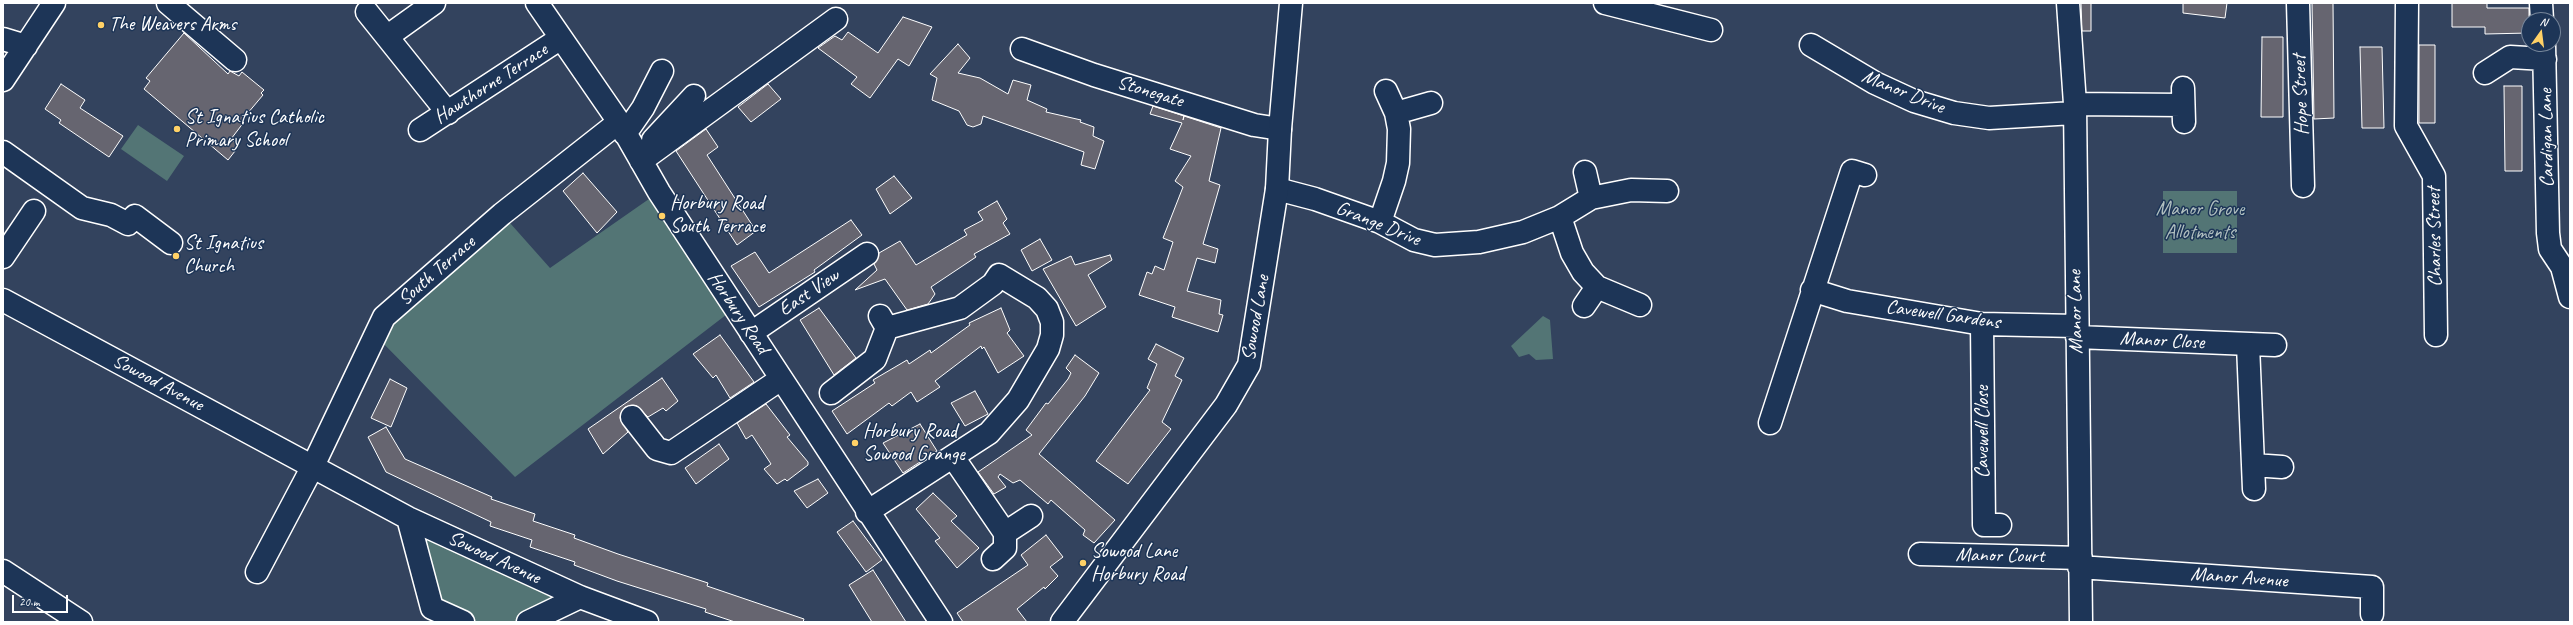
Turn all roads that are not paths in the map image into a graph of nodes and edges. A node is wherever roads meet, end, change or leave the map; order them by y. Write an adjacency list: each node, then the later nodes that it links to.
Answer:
1 (54, 3): 18 (street)
2 (168, 3): 21 (street)
3 (434, 3): 14 (street)
4 (537, 3): 15 (street, Horbury Road)
5 (1291, 3): 33 (street, Sowood Lane)
6 (1605, 3): 10 (street)
7 (2068, 3): 29 (street, Manor Lane)
8 (2298, 3): 39 (street, Hope Street)
9 (2407, 3): 58 (street, Charles Street)
10 (1654, 8): 13 (street)
11 (367, 12): 14 (street)
12 (836, 19): 36 (street)
13 (1711, 30)
14 (388, 36): 30 (street)
15 (561, 38): 30 (street, Hawthorne Terrace); 32 (street, Horbury Road)
16 (3, 39): 18 (street)
17 (1812, 45): 29 (street, Manor Drive)
18 (26, 46): 24 (street)
19 (1022, 49): 33 (street, Stonegate)
20 (2545, 52): 23 (street); 51 (street, Cardigan Lane)
21 (235, 60)
22 (662, 71): 32 (street, South Terrace)
23 (2485, 73)
24 (3, 80)
25 (1386, 91): 31 (street)
26 (694, 96): 36 (street)
27 (1431, 104): 31 (street)
28 (2183, 105): 29 (street, Manor Drive)
29 (2074, 109): 57 (street, Manor Lane)
30 (448, 113): 34 (street, Hawthorne Terrace)
31 (1396, 113): 45 (street)
32 (622, 128): 36 (street, Horbury Road); 67 (street, South Terrace)
33 (1280, 129): 40 (street, Sowood Lane)
34 (420, 130)
35 (3, 152): 46 (street)
36 (639, 158): 56 (street, Horbury Road)
37 (1585, 172): 42 (street)
38 (1865, 175): 50 (street)
39 (2303, 186)
40 (1277, 189): 45 (street, Grange Drive); 87 (street, Sowood Lane)
41 (1667, 191): 42 (street, Grange Drive)
42 (1591, 198): 44 (street, Grange Drive)
43 (34, 211): 48 (street)
44 (1560, 217): 45 (street, Grange Drive); 49 (street)
45 (1380, 222)
46 (171, 242)
47 (866, 254): 56 (street, East View)
48 (3, 256)
49 (1597, 287): 53 (street); 54 (street)
50 (1812, 290): 55 (street, Cavewell Gardens); 64 (street)
51 (2570, 297)
52 (3, 300): 67 (street, Sowood Avenue)
53 (1640, 305)
54 (1584, 306)
55 (1982, 324): 57 (street, Cavewell Gardens); 73 (street, Cavewell Close)
56 (751, 332): 61 (street, Horbury Road)
57 (2077, 332): 59 (street, Manor Close); 77 (street, Manor Lane)
58 (2436, 335)
59 (2248, 345): 60 (street, Manor Close); 66 (street)
60 (2275, 345)
61 (781, 378): 63 (street); 70 (street, Horbury Road)
62 (831, 393): 65 (street)
63 (632, 417)
64 (1770, 423)
65 (953, 457): 70 (street); 74 (street)
66 (2253, 465): 68 (street); 69 (street)
67 (313, 466): 72 (street, Sowood Avenue); 79 (street)
68 (2282, 467)
69 (2254, 489)
70 (868, 512): 86 (street, Horbury Road)
71 (1031, 516): 74 (street)
72 (408, 518): 80 (street, Sowood Avenue); 83 (street, Sowood Avenue)
73 (2000, 525)
74 (1005, 533): 76 (street)
75 (1920, 554): 77 (street, Manor Court)
76 (993, 559)
77 (2080, 562): 81 (street, Manor Avenue); 88 (street, Manor Lane)
78 (3, 571): 82 (street)
79 (257, 572)
80 (580, 597): 84 (street, Sowood Avenue); 85 (street, Sowood Avenue)
81 (2372, 614)
82 (81, 622)
83 (463, 622)
84 (528, 622)
85 (647, 622)
86 (941, 622)
87 (1062, 622)
88 (2081, 622)

